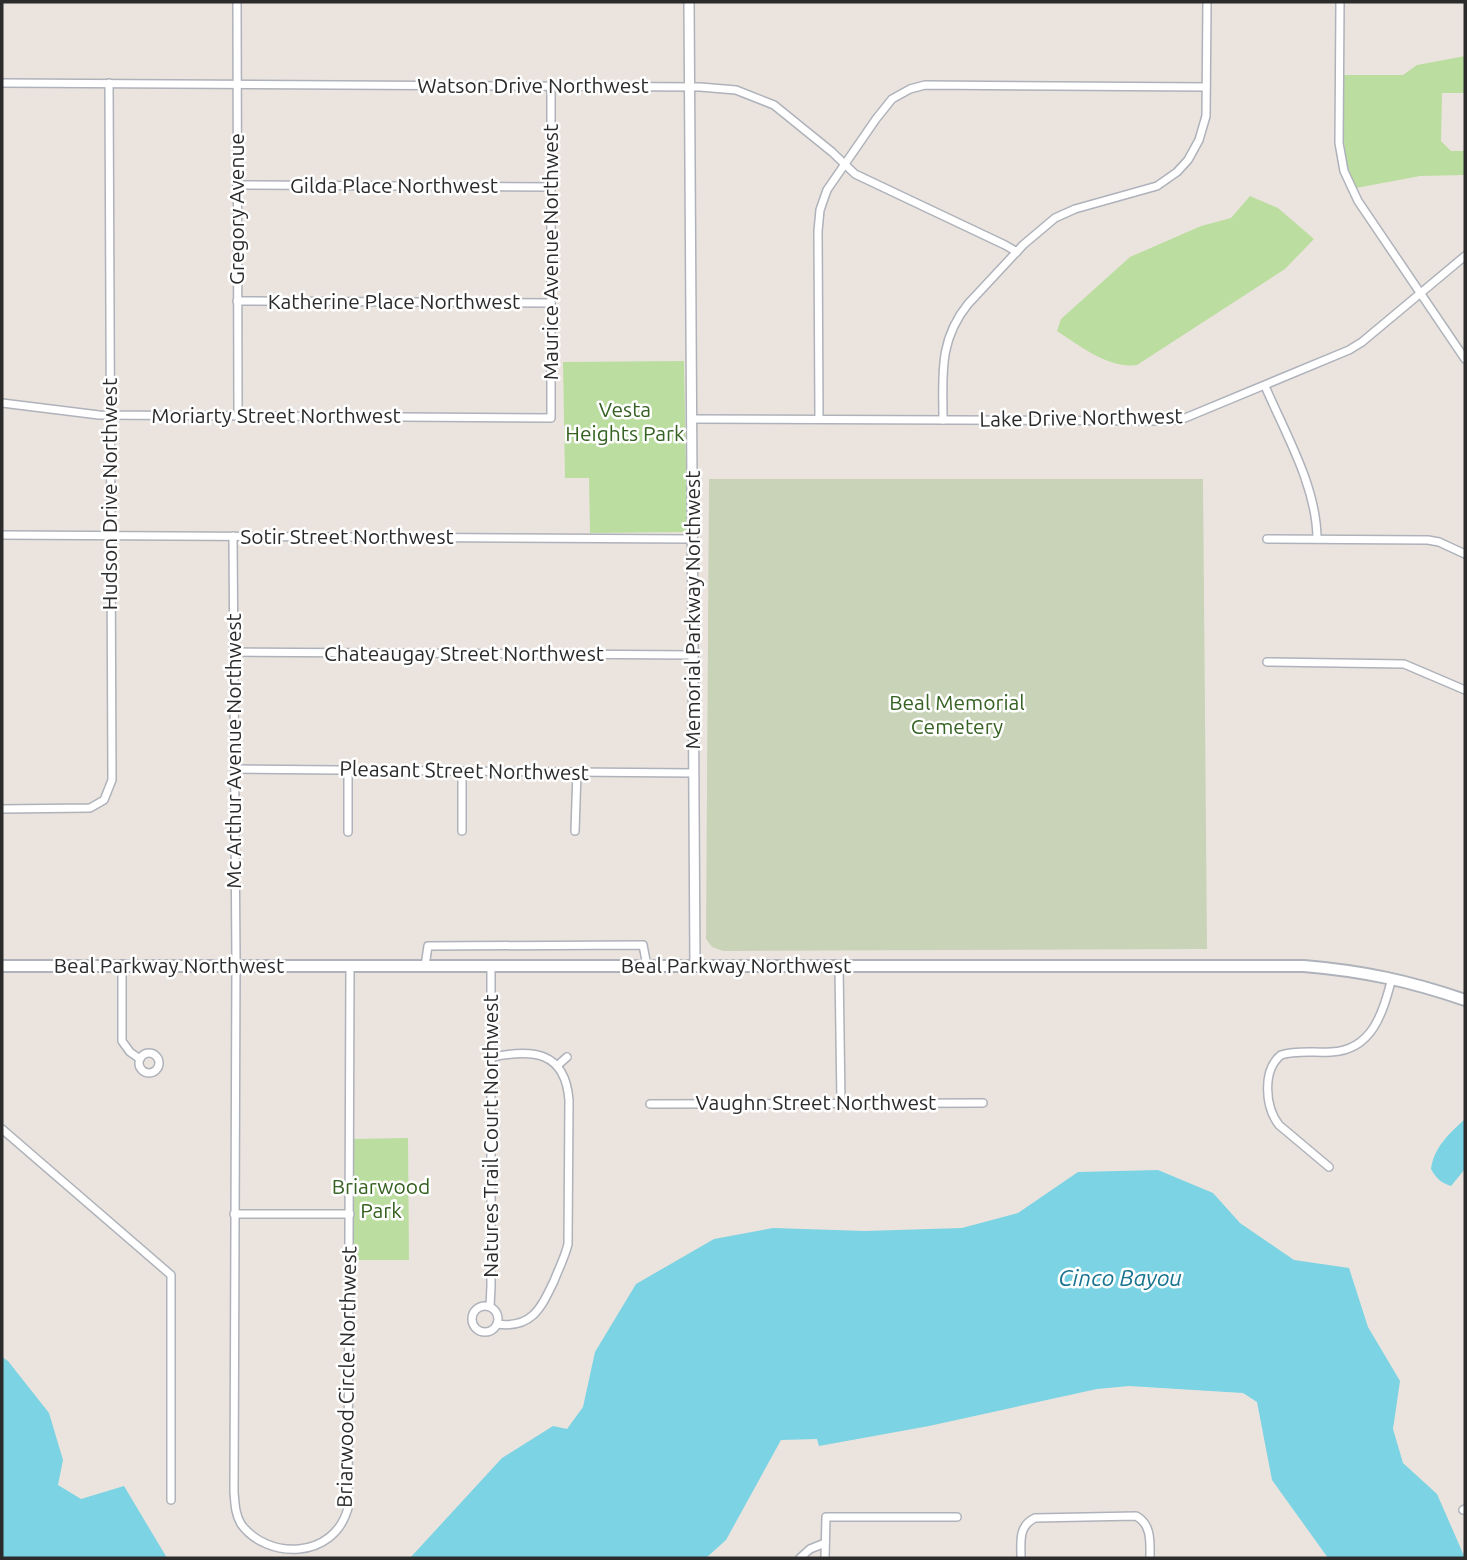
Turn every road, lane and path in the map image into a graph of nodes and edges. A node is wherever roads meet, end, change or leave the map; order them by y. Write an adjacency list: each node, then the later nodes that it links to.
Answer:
1 (237, 2): 7 (street, Gregory Avenue)
2 (689, 2): 10 (street, Memorial Parkway Northwest)
3 (1207, 2): 9 (street)
4 (1340, 2): 16 (street)
5 (2, 83): 6 (street, Watson Drive Northwest)
6 (109, 83): 7 (street, Watson Drive Northwest); 22 (street, Hudson Drive Northwest)
7 (237, 84): 8 (street, Watson Drive Northwest); 12 (street, Gregory Avenue)
8 (551, 86): 10 (street, Watson Drive Northwest); 13 (street, Maurice Avenue Northwest)
9 (1206, 87): 11 (street); 14 (street)
10 (689, 88): 11 (street, Watson Drive Northwest); 25 (street, Memorial Parkway Northwest)
11 (844, 163): 14 (street, Watson Drive Northwest); 26 (street)
12 (237, 185): 13 (street, Gilda Place Northwest); 17 (street, Gregory Avenue)
13 (551, 187): 18 (street, Maurice Avenue Northwest)
14 (1017, 252): 27 (street)
15 (1465, 256): 16 (street, Lake Drive Northwest)
16 (1421, 294): 19 (street); 20 (street, Lake Drive Northwest)
17 (237, 301): 18 (street, Katherine Place Northwest); 23 (street, Gregory Avenue)
18 (551, 303): 24 (street, Maurice Avenue Northwest)
19 (1465, 359)
20 (1265, 386): 27 (street, Lake Drive Northwest); 33 (street)
21 (2, 403): 22 (street, Moriarty Street Northwest)
22 (110, 415): 23 (street, Moriarty Street Northwest); 29 (street, Hudson Drive Northwest)
23 (238, 416): 24 (street, Moriarty Street Northwest)
24 (551, 418)
25 (692, 419): 26 (street, Lake Drive Northwest); 31 (street, Memorial Parkway Northwest)
26 (819, 419): 27 (street, Lake Drive Northwest)
27 (943, 420)
28 (2, 535): 29 (street, Sotir Street Northwest)
29 (111, 535): 30 (street, Sotir Street Northwest); 44 (street, Hudson Drive Northwest)
30 (233, 536): 31 (street, Sotir Street Northwest); 35 (street, Mc Arthur Avenue Northwest)
31 (692, 539): 36 (street, Memorial Parkway Northwest)
32 (1267, 539): 33 (street)
33 (1317, 539): 34 (street)
34 (1465, 554)
35 (234, 652): 36 (street, Chateaugay Street Northwest); 39 (street, Mc Arthur Avenue Northwest)
36 (693, 655): 43 (street, Memorial Parkway Northwest)
37 (1266, 662): 38 (street)
38 (1465, 690)
39 (235, 769): 40 (street, Pleasant Street Northwest); 50 (street, Mc Arthur Avenue Northwest)
40 (348, 770): 41 (street, Pleasant Street Northwest); 47 (street)
41 (463, 771): 42 (street, Pleasant Street Northwest); 45 (street)
42 (577, 772): 43 (street, Pleasant Street Northwest); 46 (street)
43 (694, 773): 55 (street, Memorial Parkway Northwest)
44 (2, 809)
45 (462, 831)
46 (575, 831)
47 (348, 832)
48 (2, 966): 49 (main road, Beal Parkway Northwest)
49 (122, 966): 50 (main road, Beal Parkway Northwest); 61 (street)
50 (234, 966): 51 (main road, Beal Parkway Northwest); 68 (street, Briarwood Circle Northwest)
51 (350, 966): 52 (main road, Beal Parkway Northwest); 69 (street, Briarwood Circle Northwest)
52 (425, 966): 53 (main road, Beal Parkway Northwest); 54 (street)
53 (491, 966): 54 (main road, Beal Parkway Northwest); 59 (street, Natures Trail Court Northwest)
54 (647, 966): 55 (main road, Beal Parkway Northwest)
55 (695, 966): 56 (main road, Beal Parkway Northwest)
56 (839, 966): 57 (main road, Beal Parkway Northwest); 63 (street)
57 (1392, 977): 58 (main road, Beal Parkway Northwest); 67 (street)
58 (1465, 1000)
59 (492, 1057): 62 (street); 70 (street, Natures Trail Court Northwest)
60 (566, 1057): 62 (street)
61 (140, 1059)
62 (558, 1065): 71 (street)
63 (841, 1103): 64 (street, Vaughn Street Northwest); 65 (street, Vaughn Street Northwest)
64 (982, 1103)
65 (650, 1104)
66 (2, 1129): 72 (street)
67 (1329, 1167)
68 (234, 1214): 69 (street); 69 (street, Briarwood Circle Northwest)
69 (350, 1214)
70 (489, 1307): 71 (street, Natures Trail Court Northwest); 71 (street, Natures Trail Court Northwest)
71 (497, 1324)
72 (172, 1500)
73 (957, 1517): 74 (street)
74 (825, 1543): 75 (street); 76 (street)
75 (800, 1558)
76 (825, 1558)
77 (1021, 1558): 78 (street)
78 (1150, 1558)

